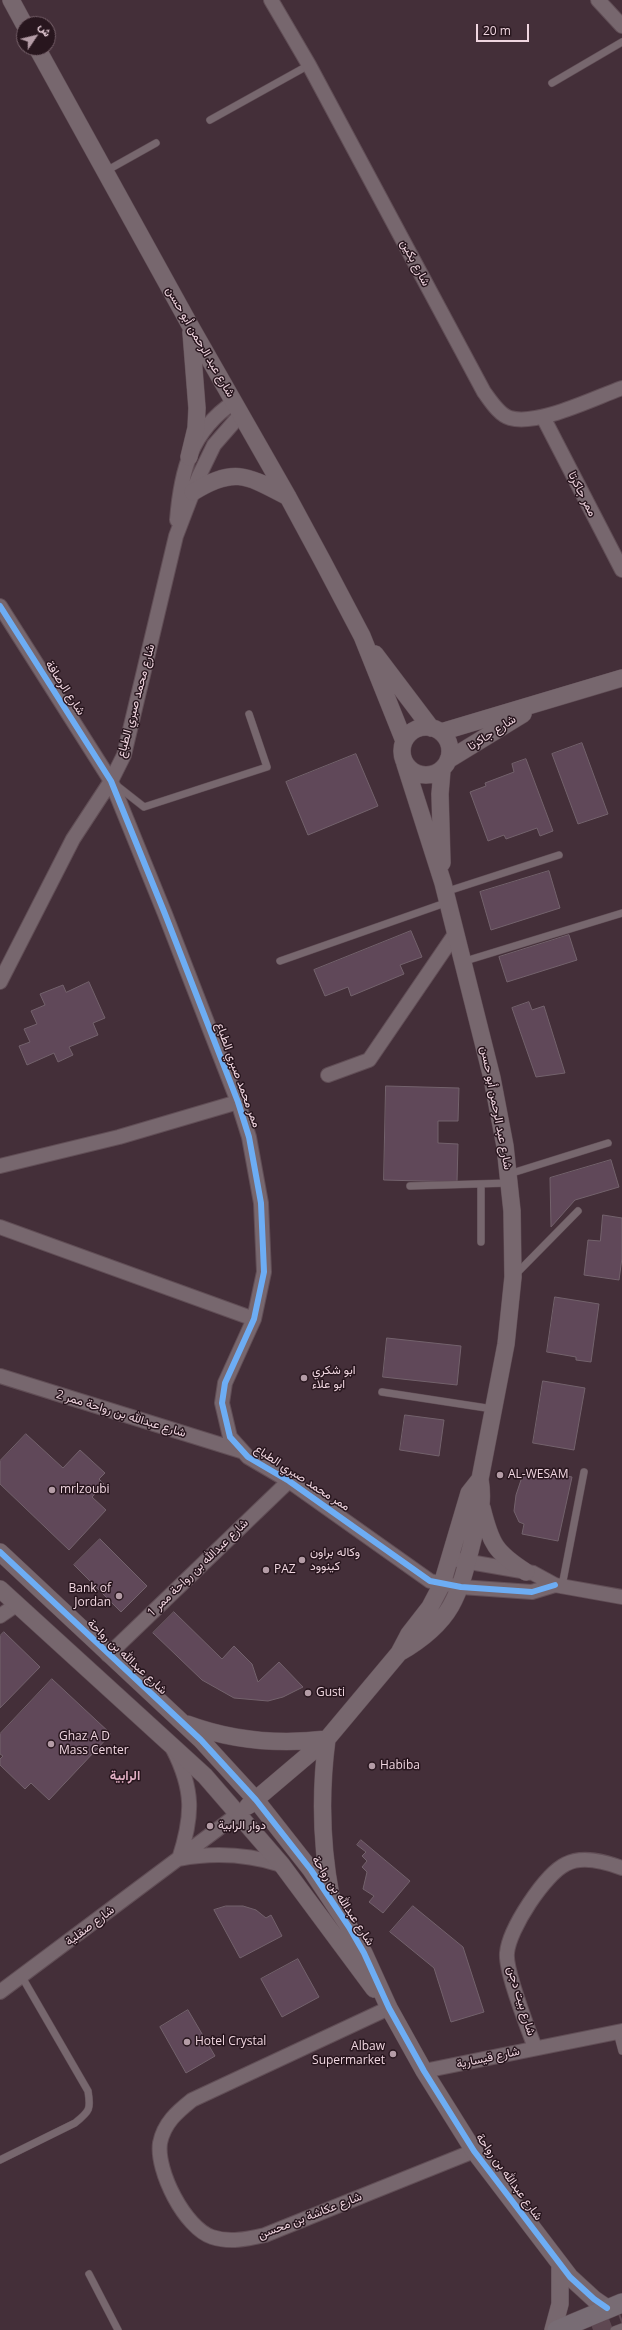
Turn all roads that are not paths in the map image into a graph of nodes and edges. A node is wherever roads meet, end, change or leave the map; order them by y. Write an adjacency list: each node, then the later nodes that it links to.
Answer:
1 (10, 0): 4 (street)
2 (271, 0): 8 (street, شارع بكين)
3 (598, 0): 5 (street)
4 (19, 16)
5 (622, 26)
6 (622, 42): 9 (lane)
7 (41, 56): 12 (street, شارع عبد الرحمن أبو حسن)
8 (309, 65): 10 (lane); 16 (street, شارع بكين)
9 (552, 83)
10 (210, 120)
11 (156, 143): 12 (lane)
12 (105, 171): 13 (street, شارع عبد الرحمن أبو حسن)
13 (191, 327): 15 (street, شارع عبد الرحمن أبو حسن); 17 (street)
14 (622, 388): 16 (street, شارع بكين)
15 (238, 408): 17 (street, شارع محمد صبري الطباع); 18 (street, شارع محمد صبري الطباع); 19 (street, شارع عبد الرحمن أبو حسن)
16 (543, 417): 21 (street, ممر جاكرتا)
17 (189, 457): 20 (street, شارع محمد صبري الطباع)
18 (193, 492): 19 (street); 20 (street, شارع محمد صبري الطباع)
19 (288, 497): 23 (street, شارع عبد الرحمن أبو حسن)
20 (176, 536): 31 (street, شارع محمد صبري الطباع)
21 (622, 570)
22 (0, 606): 31 (street, شارع الرصافة)
23 (362, 636): 27 (street, شارع عبد الرحمن أبو حسن); 28 (street, شارع عبد الرحمن أبو حسن)
24 (622, 678): 25 (street, شارع جاكرتا)
25 (536, 706): 27 (street, شارع جاكرتا); 30 (street, شارع جاكرتا)
26 (249, 714): 31 (lane)
27 (436, 730): 28 (street); 30 (street)
28 (404, 741): 29 (street)
29 (405, 764): 30 (street); 33 (street, شارع عبد الرحمن أبو حسن)
30 (445, 765): 33 (street, شارع عبد الرحمن أبو حسن)
31 (111, 781): 38 (street, شارع محمد صبري الطباع); 40 (street, ممر محمد صبري الطباع)
32 (559, 856): 33 (lane)
33 (445, 892): 35 (street, شارع عبد الرحمن أبو حسن); 36 (lane)
34 (622, 913): 37 (lane)
35 (455, 934): 37 (street, شارع عبد الرحمن أبو حسن); 39 (street)
36 (280, 961)
37 (462, 962): 43 (street, شارع عبد الرحمن أبو حسن)
38 (0, 982)
39 (328, 1075)
40 (238, 1102): 42 (street); 50 (street, ممر محمد صبري الطباع)
41 (608, 1143): 43 (lane)
42 (0, 1166)
43 (509, 1178): 44 (lane); 49 (street, شارع عبد الرحمن أبو حسن)
44 (481, 1184): 45 (lane); 48 (lane)
45 (410, 1186)
46 (578, 1211): 49 (lane)
47 (0, 1227): 50 (street)
48 (481, 1242)
49 (513, 1277): 53 (street, شارع عبد الرحمن أبو حسن)
50 (254, 1319): 54 (street, ممر محمد صبري الطباع)
51 (0, 1376): 54 (street, شارع عبدالله بن رواحة ممر 2)
52 (382, 1392): 53 (lane)
53 (494, 1409): 56 (street, شارع عبد الرحمن أبو حسن)
54 (241, 1451): 57 (street, ممر محمد صبري الطباع)
55 (584, 1472): 64 (lane)
56 (480, 1479): 58 (street, شارع عبد الرحمن أبو حسن); 60 (street, شارع عبد الرحمن أبو حسن)
57 (289, 1481): 63 (street, ممر محمد صبري الطباع); 71 (street, شارع عبدالله بن رواحة ممر 1)
58 (481, 1506): 61 (street, شارع عبد الرحمن أبو حسن); 62 (street)
59 (0, 1552): 71 (street, شارع عبدالله بن رواحة)
60 (450, 1559): 61 (street); 63 (street, شارع عبد الرحمن أبو حسن)
61 (467, 1562): 62 (street); 65 (street, شارع عبد الرحمن أبو حسن)
62 (526, 1572): 64 (street)
63 (442, 1584): 65 (street, ممر محمد صبري الطباع); 70 (street, شارع عبد الرحمن أبو حسن)
64 (558, 1586): 65 (street, ممر محمد صبري الطباع); 67 (street)
65 (461, 1587): 70 (street, شارع عبد الرحمن أبو حسن)
66 (0, 1589): 68 (street, شارع عبدالله بن رواحة)
67 (622, 1597)
68 (16, 1605): 69 (street); 74 (street, شارع عبدالله بن رواحة)
69 (0, 1616)
70 (399, 1653): 73 (street, شارع عبد الرحمن أبو حسن)
71 (108, 1655): 72 (street, شارع عبدالله بن رواحة)
72 (181, 1722): 73 (street); 75 (street, شارع عبدالله بن رواحة)
73 (327, 1739): 75 (street, شارع عبد الرحمن أبو حسن); 80 (street)
74 (169, 1742): 76 (street, شارع عبدالله بن رواحة); 77 (street)
75 (256, 1800): 76 (street, شارع عبد الرحمن أبو حسن); 80 (street, شارع عبدالله بن رواحة)
76 (238, 1814): 77 (street, شارع صقلية); 78 (street, شارع عبدالله بن رواحة)
77 (179, 1859): 78 (street, شارع صقلية); 81 (street, شارع صقلية)
78 (282, 1865): 83 (street, شارع عبدالله بن رواحة)
79 (622, 1868): 85 (street, شارع بيت دجن)
80 (332, 1902): 83 (street, شارع عبدالله بن رواحة)
81 (22, 1977): 82 (street, شارع صقلية); 89 (lane)
82 (0, 1992)
83 (389, 2008): 87 (street, شارع عبدالله بن رواحة); 88 (street, شارع عكاشة بن محسن)
84 (620, 2032): 85 (street, شارع قيسارية); 86 (lane)
85 (535, 2048): 87 (street, شارع قيسارية)
86 (622, 2051)
87 (424, 2071): 88 (street, شارع عبدالله بن رواحة)
88 (474, 2151): 90 (street, شارع عبدالله بن رواحة)
89 (0, 2160)
90 (560, 2264): 92 (street, شارع عبدالله بن رواحة); 95 (street)
91 (89, 2274): 94 (lane)
92 (615, 2305): 96 (main road)
93 (622, 2327): 97 (lane)
94 (118, 2330)
95 (553, 2330)
96 (557, 2330)
97 (614, 2330)

